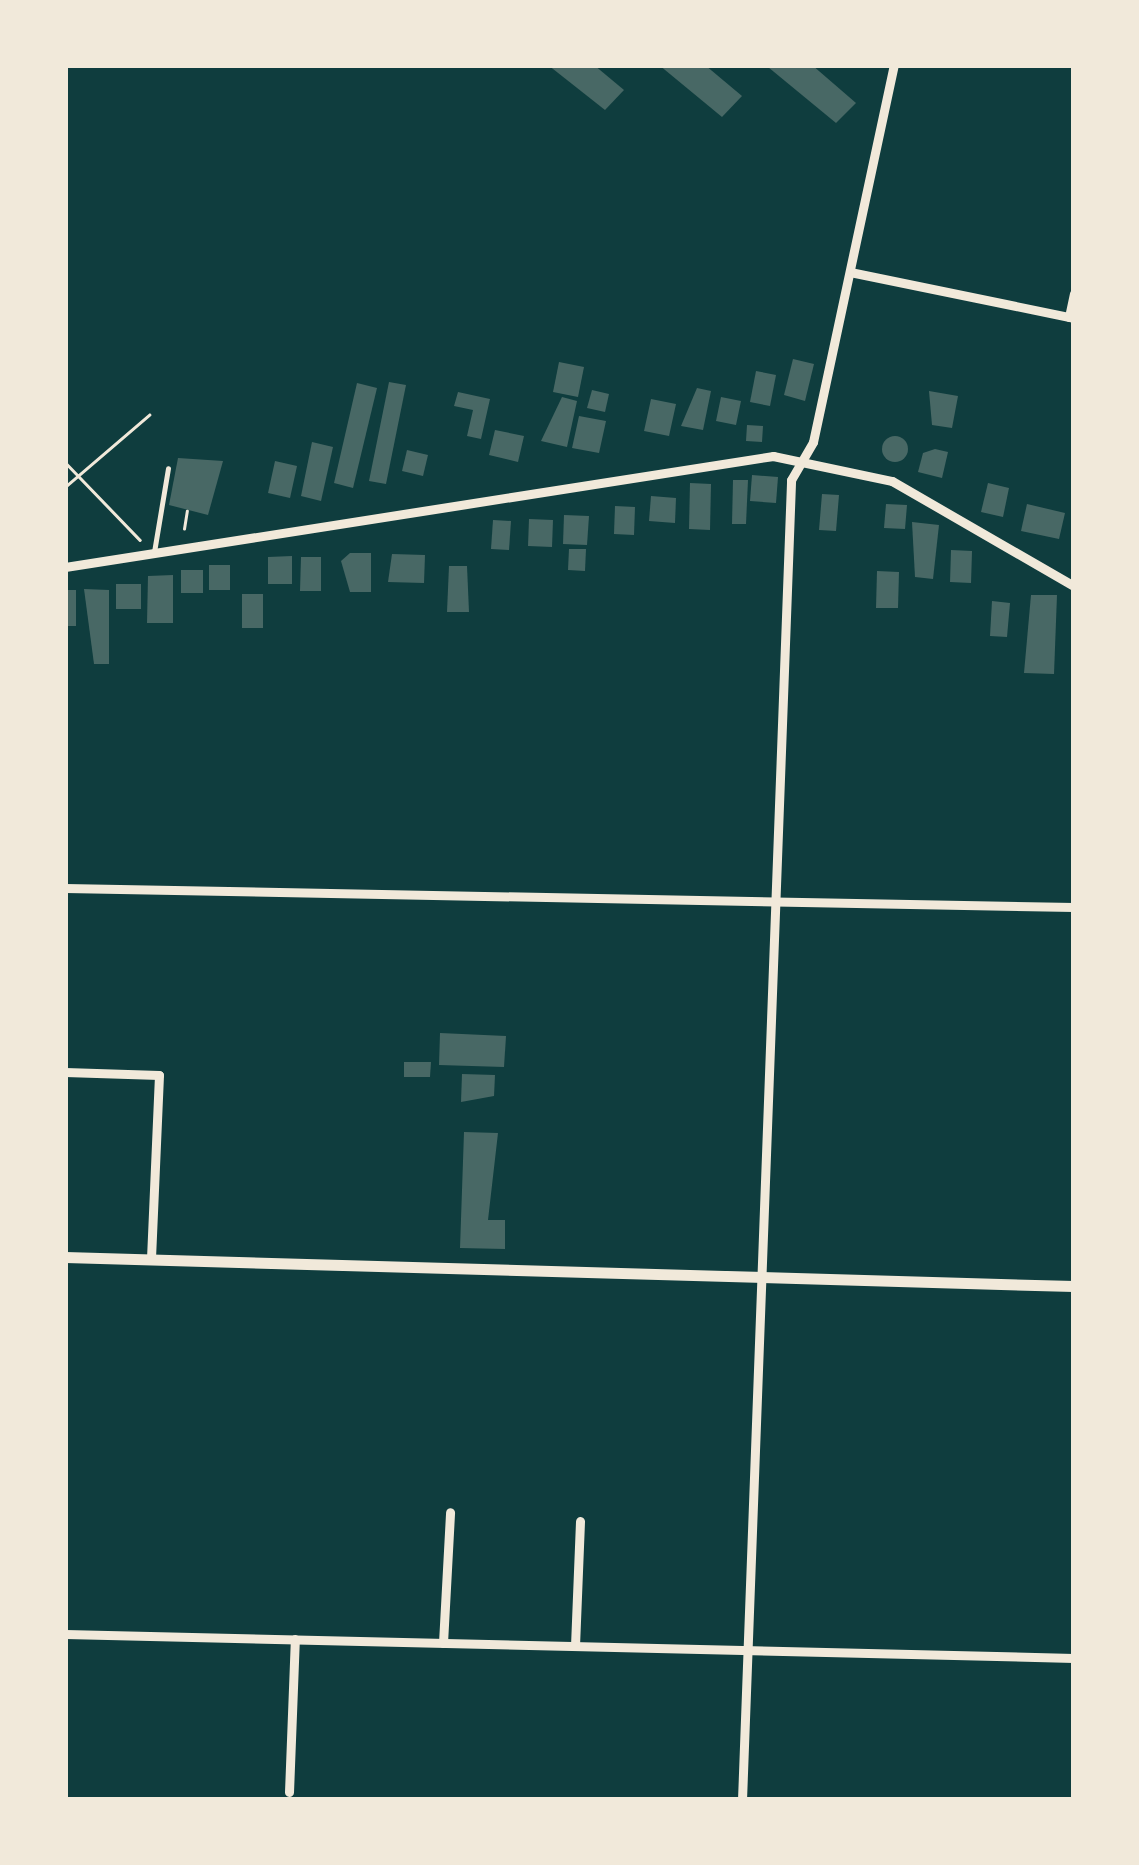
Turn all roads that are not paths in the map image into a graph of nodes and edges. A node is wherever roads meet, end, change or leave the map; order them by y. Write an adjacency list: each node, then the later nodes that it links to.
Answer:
1 (894, 65): 2 (street)
2 (850, 272): 4 (street); 5 (street)
3 (1074, 294): 4 (street)
4 (1072, 318)
5 (804, 457): 7 (street); 9 (street); 11 (street)
6 (168, 468): 7 (lane)
7 (154, 555): 8 (street)
8 (65, 567)
9 (1074, 586)
10 (65, 888): 11 (street)
11 (772, 894): 12 (street); 16 (street)
12 (1074, 907)
13 (65, 1072): 15 (street)
14 (65, 1257): 15 (street)
15 (151, 1259): 16 (street)
16 (760, 1276): 17 (street); 24 (street)
17 (1074, 1286)
18 (450, 1512): 22 (street)
19 (580, 1521): 23 (street)
20 (65, 1634): 21 (street)
21 (295, 1640): 22 (street); 26 (street)
22 (442, 1643): 23 (street)
23 (574, 1646): 24 (street)
24 (748, 1650): 25 (street); 27 (street)
25 (1074, 1658)
26 (289, 1792)
27 (742, 1800)

